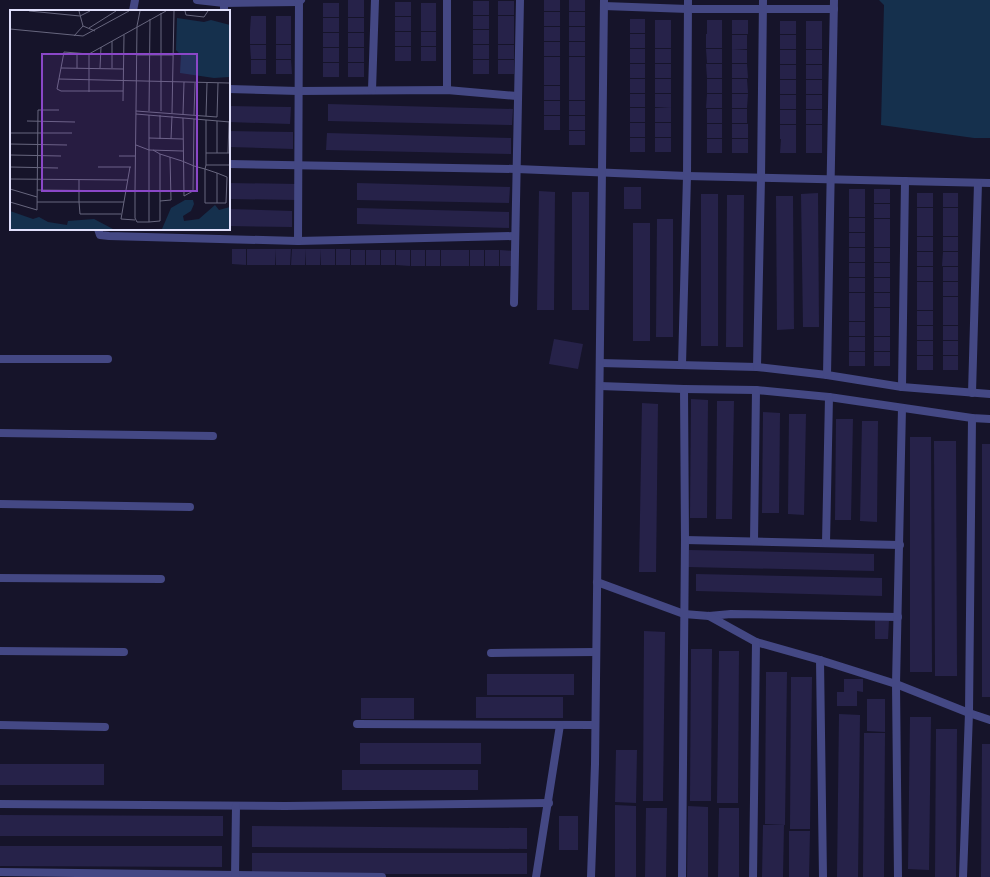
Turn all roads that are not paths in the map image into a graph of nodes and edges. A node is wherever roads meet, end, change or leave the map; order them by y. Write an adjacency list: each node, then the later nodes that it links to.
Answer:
1 (135, 0): 14 (street)
2 (197, 0): 11 (street)
3 (374, 0): 16 (street)
4 (447, 0): 17 (street)
5 (520, 0): 19 (street)
6 (688, 0): 12 (street)
7 (834, 0): 13 (street)
8 (300, 1): 11 (street); 18 (street)
9 (604, 3): 12 (street); 23 (street)
10 (763, 4): 12 (street); 13 (street); 25 (street)
11 (224, 7)
12 (688, 9): 24 (street)
13 (834, 9): 26 (street)
14 (133, 10)
15 (230, 88): 18 (street)
16 (372, 90): 17 (street); 18 (street)
17 (447, 90): 19 (street)
18 (298, 91): 21 (street)
19 (517, 96): 22 (street)
20 (230, 164): 21 (street)
21 (298, 165): 22 (street); 32 (street)
22 (517, 169): 23 (street); 31 (street)
23 (602, 173): 24 (street); 36 (street)
24 (687, 176): 25 (street); 37 (street)
25 (761, 178): 26 (street); 38 (street)
26 (832, 179): 27 (street); 39 (street)
27 (905, 181): 28 (street); 41 (street)
28 (978, 183): 29 (street); 44 (street)
29 (990, 183)
30 (98, 230): 32 (street)
31 (515, 236): 32 (street); 33 (street)
32 (298, 241)
33 (514, 303)
34 (0, 359): 35 (street)
35 (108, 359)
36 (600, 363): 37 (street); 40 (street)
37 (682, 365): 38 (street)
38 (757, 367): 39 (street)
39 (827, 375): 41 (street)
40 (600, 386): 42 (street); 60 (street)
41 (902, 387): 44 (street)
42 (684, 389): 43 (street); 54 (street)
43 (756, 390): 46 (street); 55 (street)
44 (972, 393): 45 (street)
45 (990, 394)
46 (829, 397): 47 (street); 56 (street)
47 (902, 408): 48 (street); 57 (street)
48 (972, 418): 49 (street); 71 (street)
49 (990, 419)
50 (0, 433): 51 (street)
51 (213, 436)
52 (0, 504): 53 (street)
53 (190, 507)
54 (685, 540): 55 (street); 61 (street)
55 (754, 541): 56 (street)
56 (826, 543): 57 (street)
57 (900, 545): 63 (street)
58 (0, 578): 59 (street)
59 (161, 579)
60 (597, 582): 61 (street); 67 (street)
61 (684, 614): 62 (street); 86 (street)
62 (709, 616): 63 (street); 64 (street)
63 (898, 617): 70 (street)
64 (756, 642): 69 (street); 87 (street)
65 (0, 651): 66 (street)
66 (124, 652)
67 (596, 652): 68 (street); 76 (street)
68 (490, 653)
69 (820, 660): 70 (street); 88 (street)
70 (896, 684): 71 (street); 89 (street)
71 (968, 713): 72 (street); 90 (street)
72 (990, 720)
73 (358, 724): 75 (street)
74 (0, 725): 77 (street)
75 (560, 725): 76 (street); 78 (street)
76 (595, 725): 85 (street)
77 (104, 727)
78 (549, 803): 80 (street); 84 (street)
79 (0, 804): 80 (street)
80 (236, 806): 82 (street)
81 (0, 872): 82 (street)
82 (235, 876): 83 (street)
83 (382, 877)
84 (536, 877)
85 (591, 877)
86 (682, 877)
87 (753, 877)
88 (822, 877)
89 (898, 877)
90 (963, 877)

